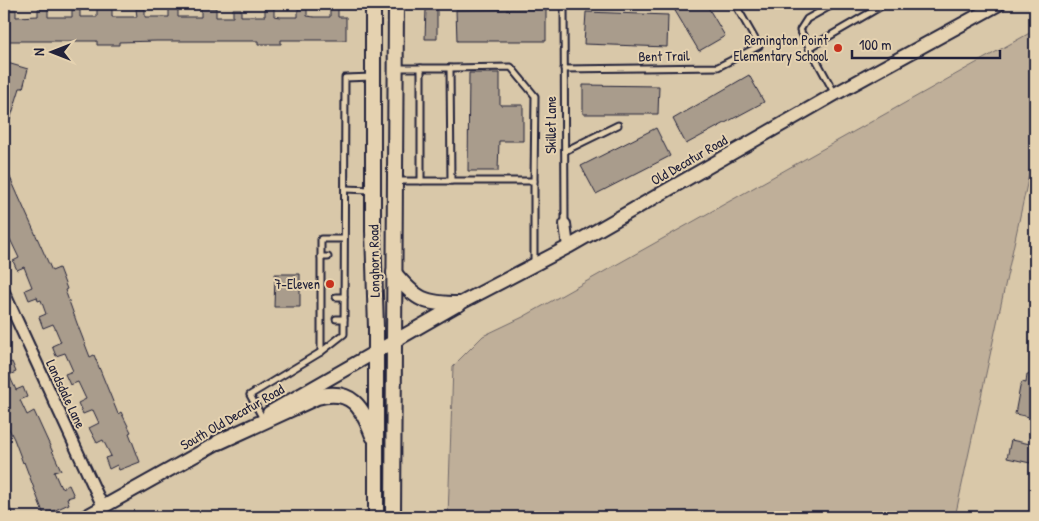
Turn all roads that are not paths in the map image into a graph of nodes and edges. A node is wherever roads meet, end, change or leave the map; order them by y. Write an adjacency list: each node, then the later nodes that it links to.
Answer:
1 (373, 4): 13 (main road, Longhorn Road)
2 (396, 4): 9 (main road, Longhorn Road)
3 (564, 4): 12 (lane, Skillet Lane)
4 (735, 4): 12 (lane, Bent Trail)
5 (834, 4): 8 (lane)
6 (885, 4): 8 (lane)
7 (999, 4): 14 (street, Old Decatur Road)
8 (809, 48): 14 (lane)
9 (395, 68): 10 (lane); 13 (main road); 18 (main road, Longhorn Road)
10 (421, 68): 11 (lane); 19 (lane)
11 (450, 68): 17 (lane); 20 (lane)
12 (564, 69): 16 (lane, Skillet Lane)
13 (373, 72): 21 (lane); 22 (main road, Longhorn Road)
14 (836, 94): 25 (street, Old Decatur Road)
15 (618, 125): 16 (lane)
16 (565, 151): 23 (lane, Skillet Lane)
17 (451, 180): 19 (lane); 20 (lane)
18 (395, 181): 19 (lane); 35 (main road, Longhorn Road)
19 (421, 181)
20 (534, 181): 30 (lane)
21 (345, 190): 22 (lane); 24 (lane)
22 (373, 190): 60 (main road, Longhorn Road)
23 (566, 224): 25 (street, Skillet Lane)
24 (344, 239): 26 (lane); 29 (lane)
25 (568, 247): 30 (street, Old Decatur Road)
26 (321, 257): 27 (lane); 32 (lane)
27 (328, 257)
28 (336, 257): 29 (lane)
29 (344, 257): 31 (lane)
30 (534, 265): 49 (street, Old Decatur Road)
31 (344, 266): 34 (lane); 39 (lane)
32 (321, 267): 33 (lane); 36 (lane)
33 (328, 267)
34 (337, 267)
35 (394, 273): 49 (main road); 58 (main road, Longhorn Road)
36 (321, 277): 37 (lane); 42 (lane)
37 (328, 277)
38 (337, 277): 39 (lane)
39 (344, 277): 41 (lane)
40 (337, 287): 41 (lane)
41 (344, 287): 48 (lane)
42 (321, 288): 43 (lane); 45 (lane)
43 (328, 288)
44 (4, 292): 64 (street, Landsdale Lane)
45 (321, 297): 46 (lane); 50 (lane)
46 (328, 297)
47 (336, 297): 48 (lane)
48 (344, 297): 53 (lane)
49 (460, 304): 58 (street, Old Decatur Road)
50 (321, 309): 51 (lane); 57 (lane)
51 (328, 309)
52 (337, 309): 53 (lane)
53 (344, 309): 56 (lane)
54 (327, 319): 57 (lane)
55 (336, 319): 56 (lane)
56 (344, 319): 59 (lane)
57 (321, 320): 59 (lane)
58 (394, 342): 60 (street, South Old Decatur Road); 67 (main road, Longhorn Road)
59 (321, 352): 61 (lane)
60 (376, 352): 61 (street, South Old Decatur Road); 62 (main road, Longhorn Road)
61 (262, 417): 63 (street, South Old Decatur Road)
62 (375, 441): 63 (main road); 66 (main road, Longhorn Road)
63 (219, 442): 64 (street, South Old Decatur Road)
64 (103, 507): 65 (street, South Old Decatur Road)
65 (85, 517)
66 (376, 517)
67 (393, 517)

